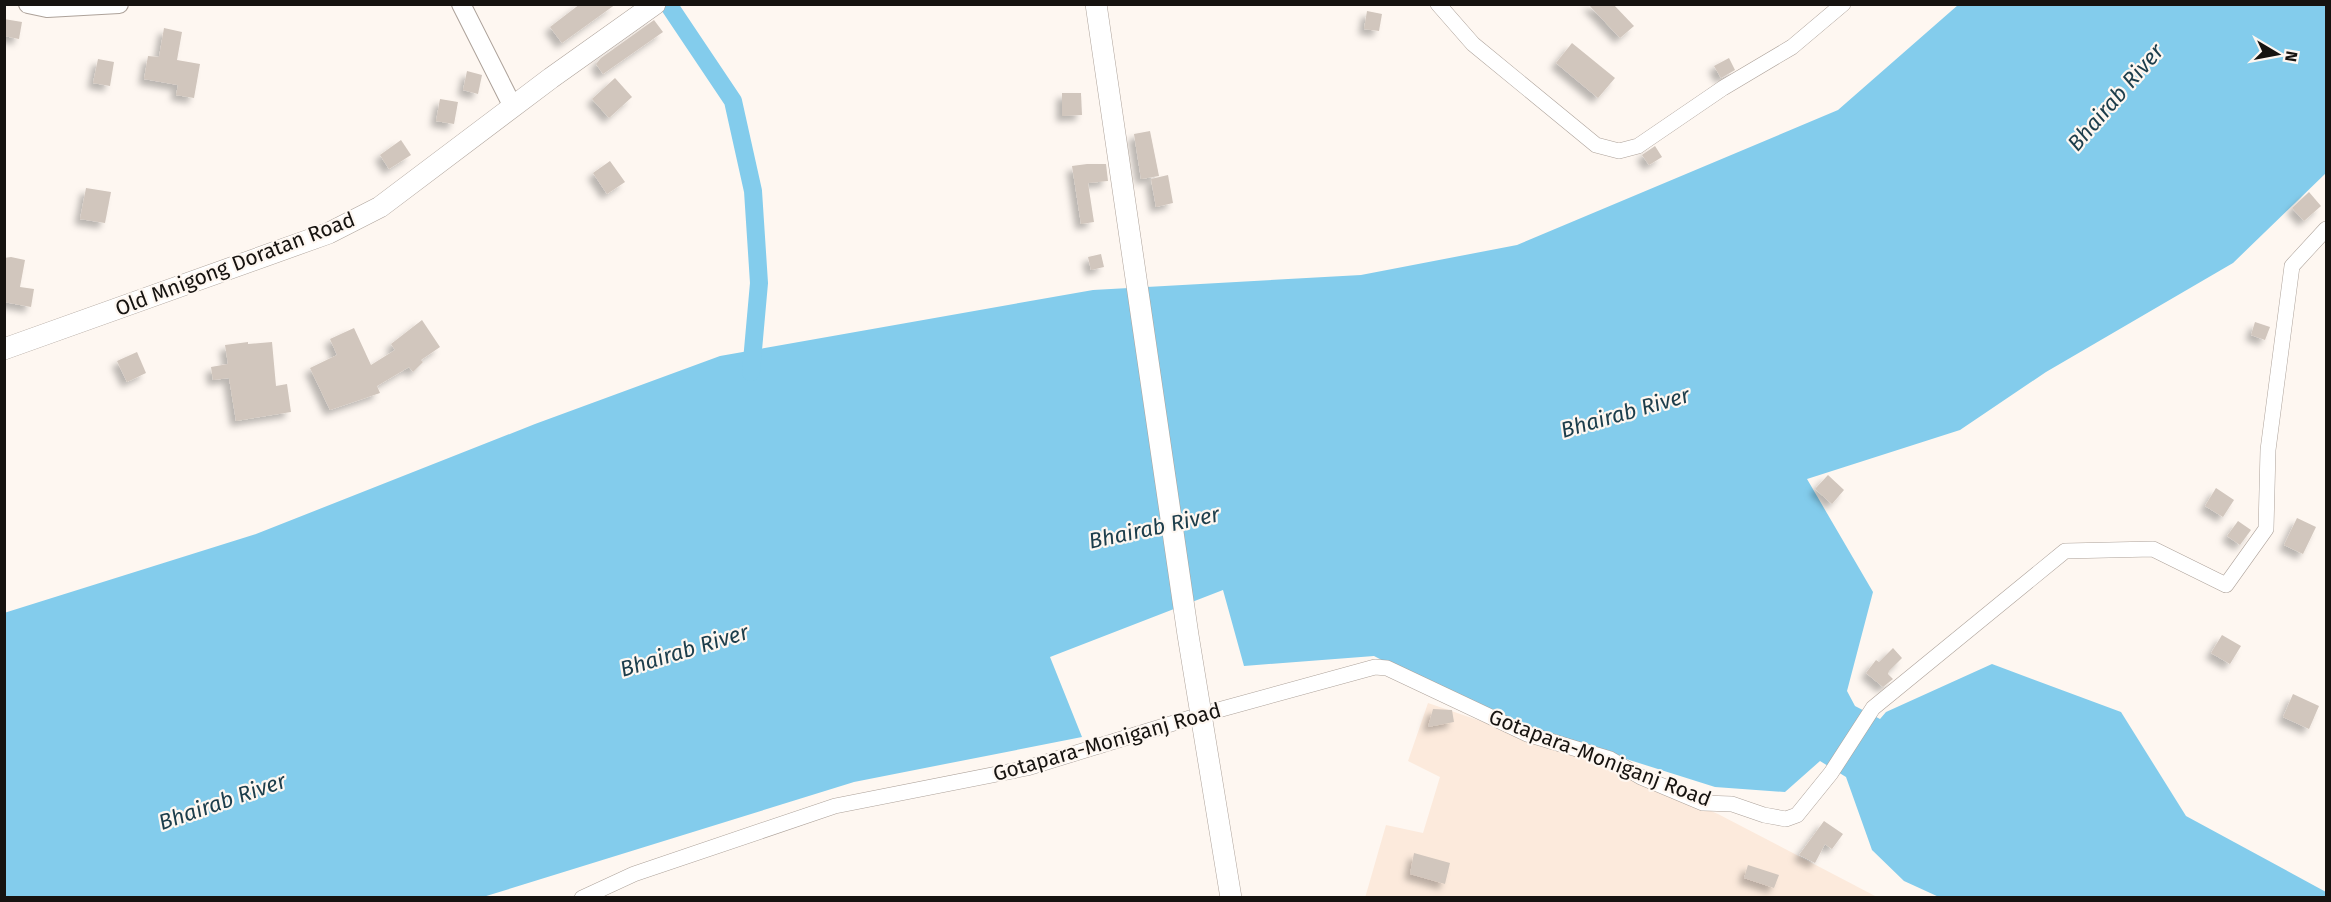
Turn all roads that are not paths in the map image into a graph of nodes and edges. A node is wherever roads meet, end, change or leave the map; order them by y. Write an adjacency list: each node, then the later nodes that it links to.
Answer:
1 (28, 4): 2 (street)
2 (119, 4)
3 (461, 4): 8 (street)
4 (655, 4): 8 (main road, Old Mnigong Doratan Road)
5 (1096, 4): 12 (main road, bridge)
6 (1438, 4): 7 (street)
7 (1843, 4)
8 (513, 106): 10 (main road, Old Mnigong Doratan Road)
9 (2326, 229): 11 (street, Gotapara-Moniganj Road)
10 (4, 349)
11 (582, 897)
12 (1231, 897)

